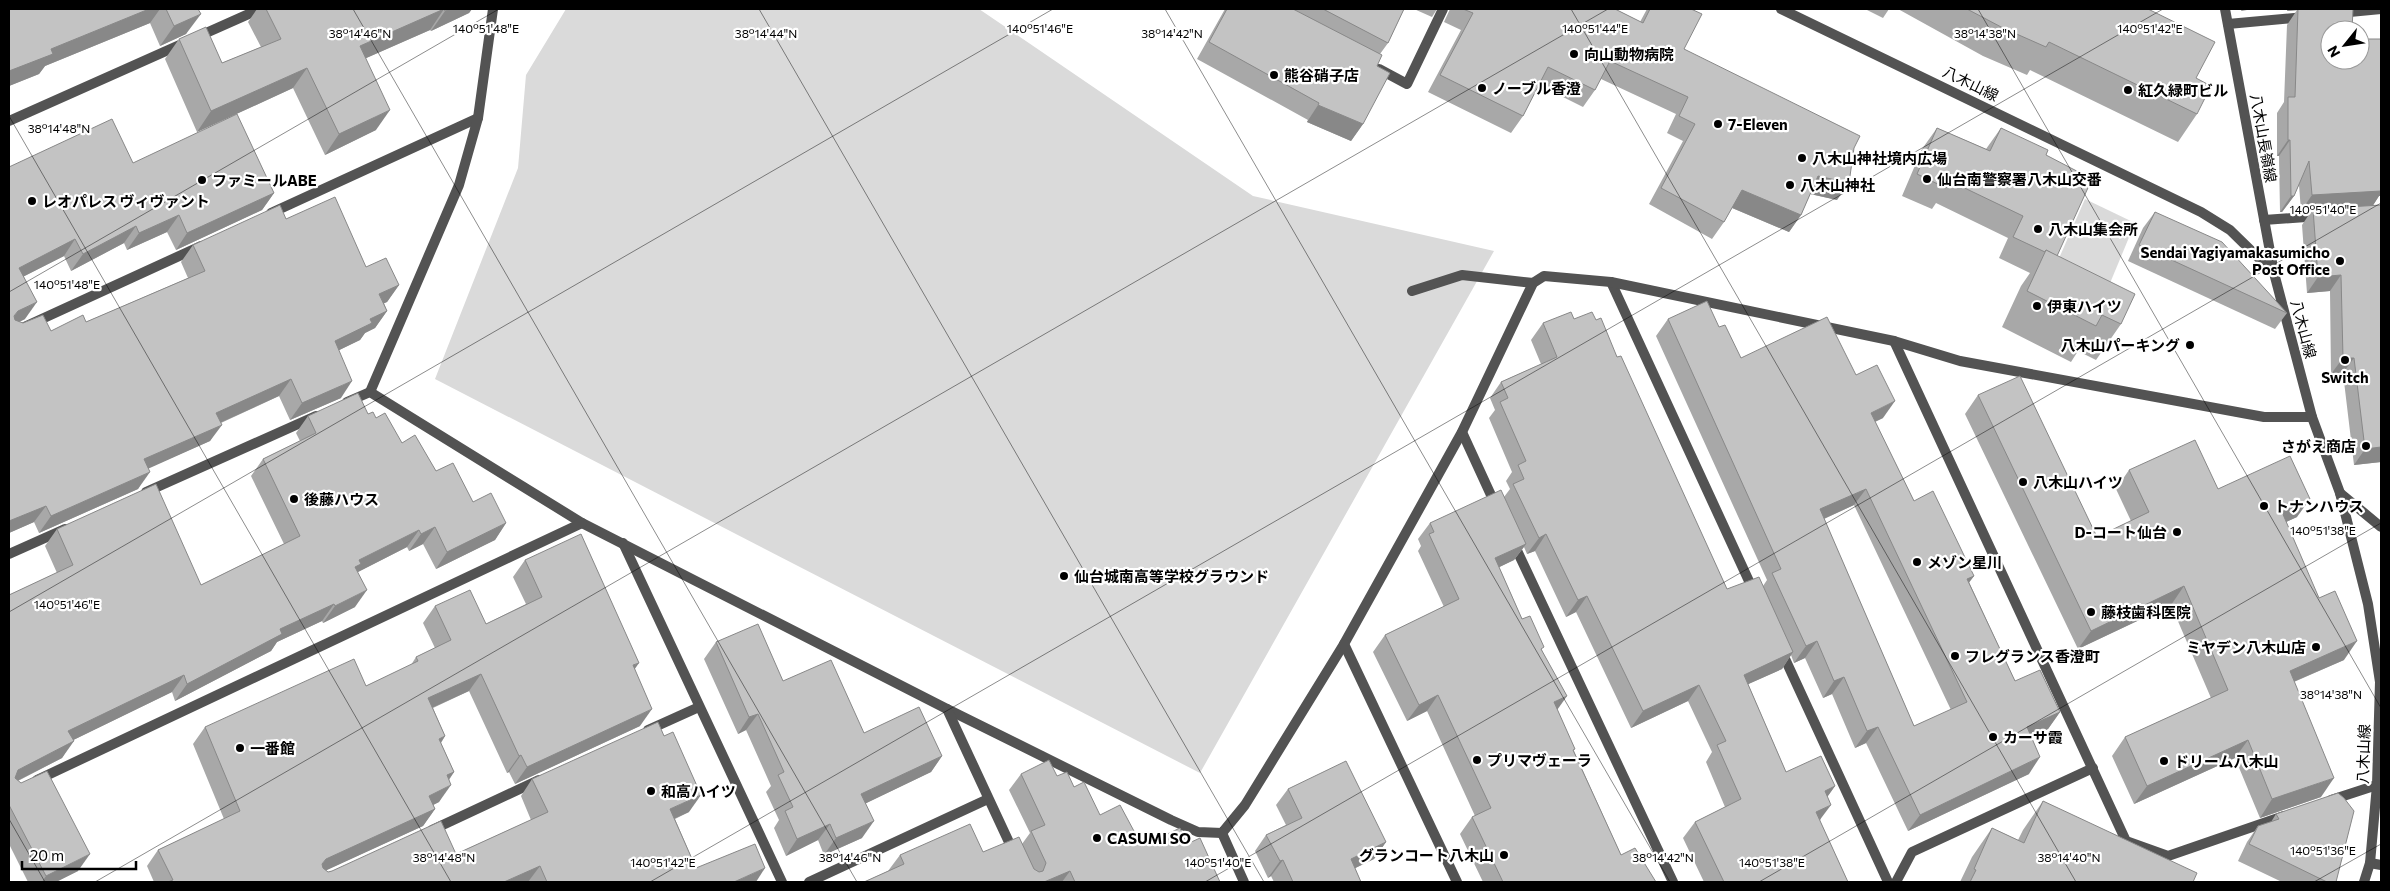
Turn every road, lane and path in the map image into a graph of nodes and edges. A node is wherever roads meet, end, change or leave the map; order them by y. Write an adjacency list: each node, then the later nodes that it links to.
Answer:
1 (260, 9): 10 (street)
2 (493, 9): 9 (street)
3 (1443, 9): 8 (street)
4 (1781, 9): 15 (street, 八木山線)
5 (2225, 9): 7 (street, 八木山長嶺線)
6 (2381, 9): 7 (street)
7 (2228, 24): 13 (street, 八木山長嶺線)
8 (1366, 62)
9 (478, 118): 12 (street); 21 (street)
10 (9, 121)
11 (2332, 216): 13 (street)
12 (261, 218)
13 (2264, 220): 15 (street, 八木山長嶺線)
14 (207, 243): 19 (street)
15 (2274, 273): 22 (street, 八木山線)
16 (1611, 282): 17 (street); 20 (street); 33 (street)
17 (1533, 283): 18 (street); 23 (street)
18 (1412, 291)
19 (9, 334)
20 (1894, 341): 22 (street); 39 (street)
21 (370, 392): 25 (street); 27 (street)
22 (2312, 417): 24 (street, 八木山線)
23 (1462, 432): 26 (street); 35 (street)
24 (2340, 493): 29 (street); 42 (street, 八木山線)
25 (135, 497)
26 (1500, 513)
27 (582, 523): 31 (street); 41 (street)
28 (72, 526): 32 (street)
29 (2381, 527)
30 (1508, 531): 55 (street)
31 (623, 544): 36 (street); 37 (street)
32 (9, 554)
33 (1760, 604)
34 (1776, 640): 56 (street)
35 (1344, 644): 47 (street); 54 (street)
36 (698, 707): 38 (street); 51 (street)
37 (947, 709): 43 (street); 47 (street)
38 (635, 736)
39 (2093, 768): 45 (street); 57 (street)
40 (553, 774): 46 (street)
41 (27, 785)
42 (2377, 785): 44 (street); 48 (street, 八木山線)
43 (988, 799): 50 (street); 52 (street)
44 (2318, 805)
45 (2299, 811)
46 (426, 832)
47 (1222, 833): 53 (street)
48 (2370, 862): 49 (street); 58 (street, 八木山線)
49 (2381, 865)
50 (1020, 866)
51 (782, 882)
52 (809, 882)
53 (1244, 882)
54 (1456, 882)
55 (1673, 882)
56 (1888, 882)
57 (1896, 882)
58 (2364, 882)

